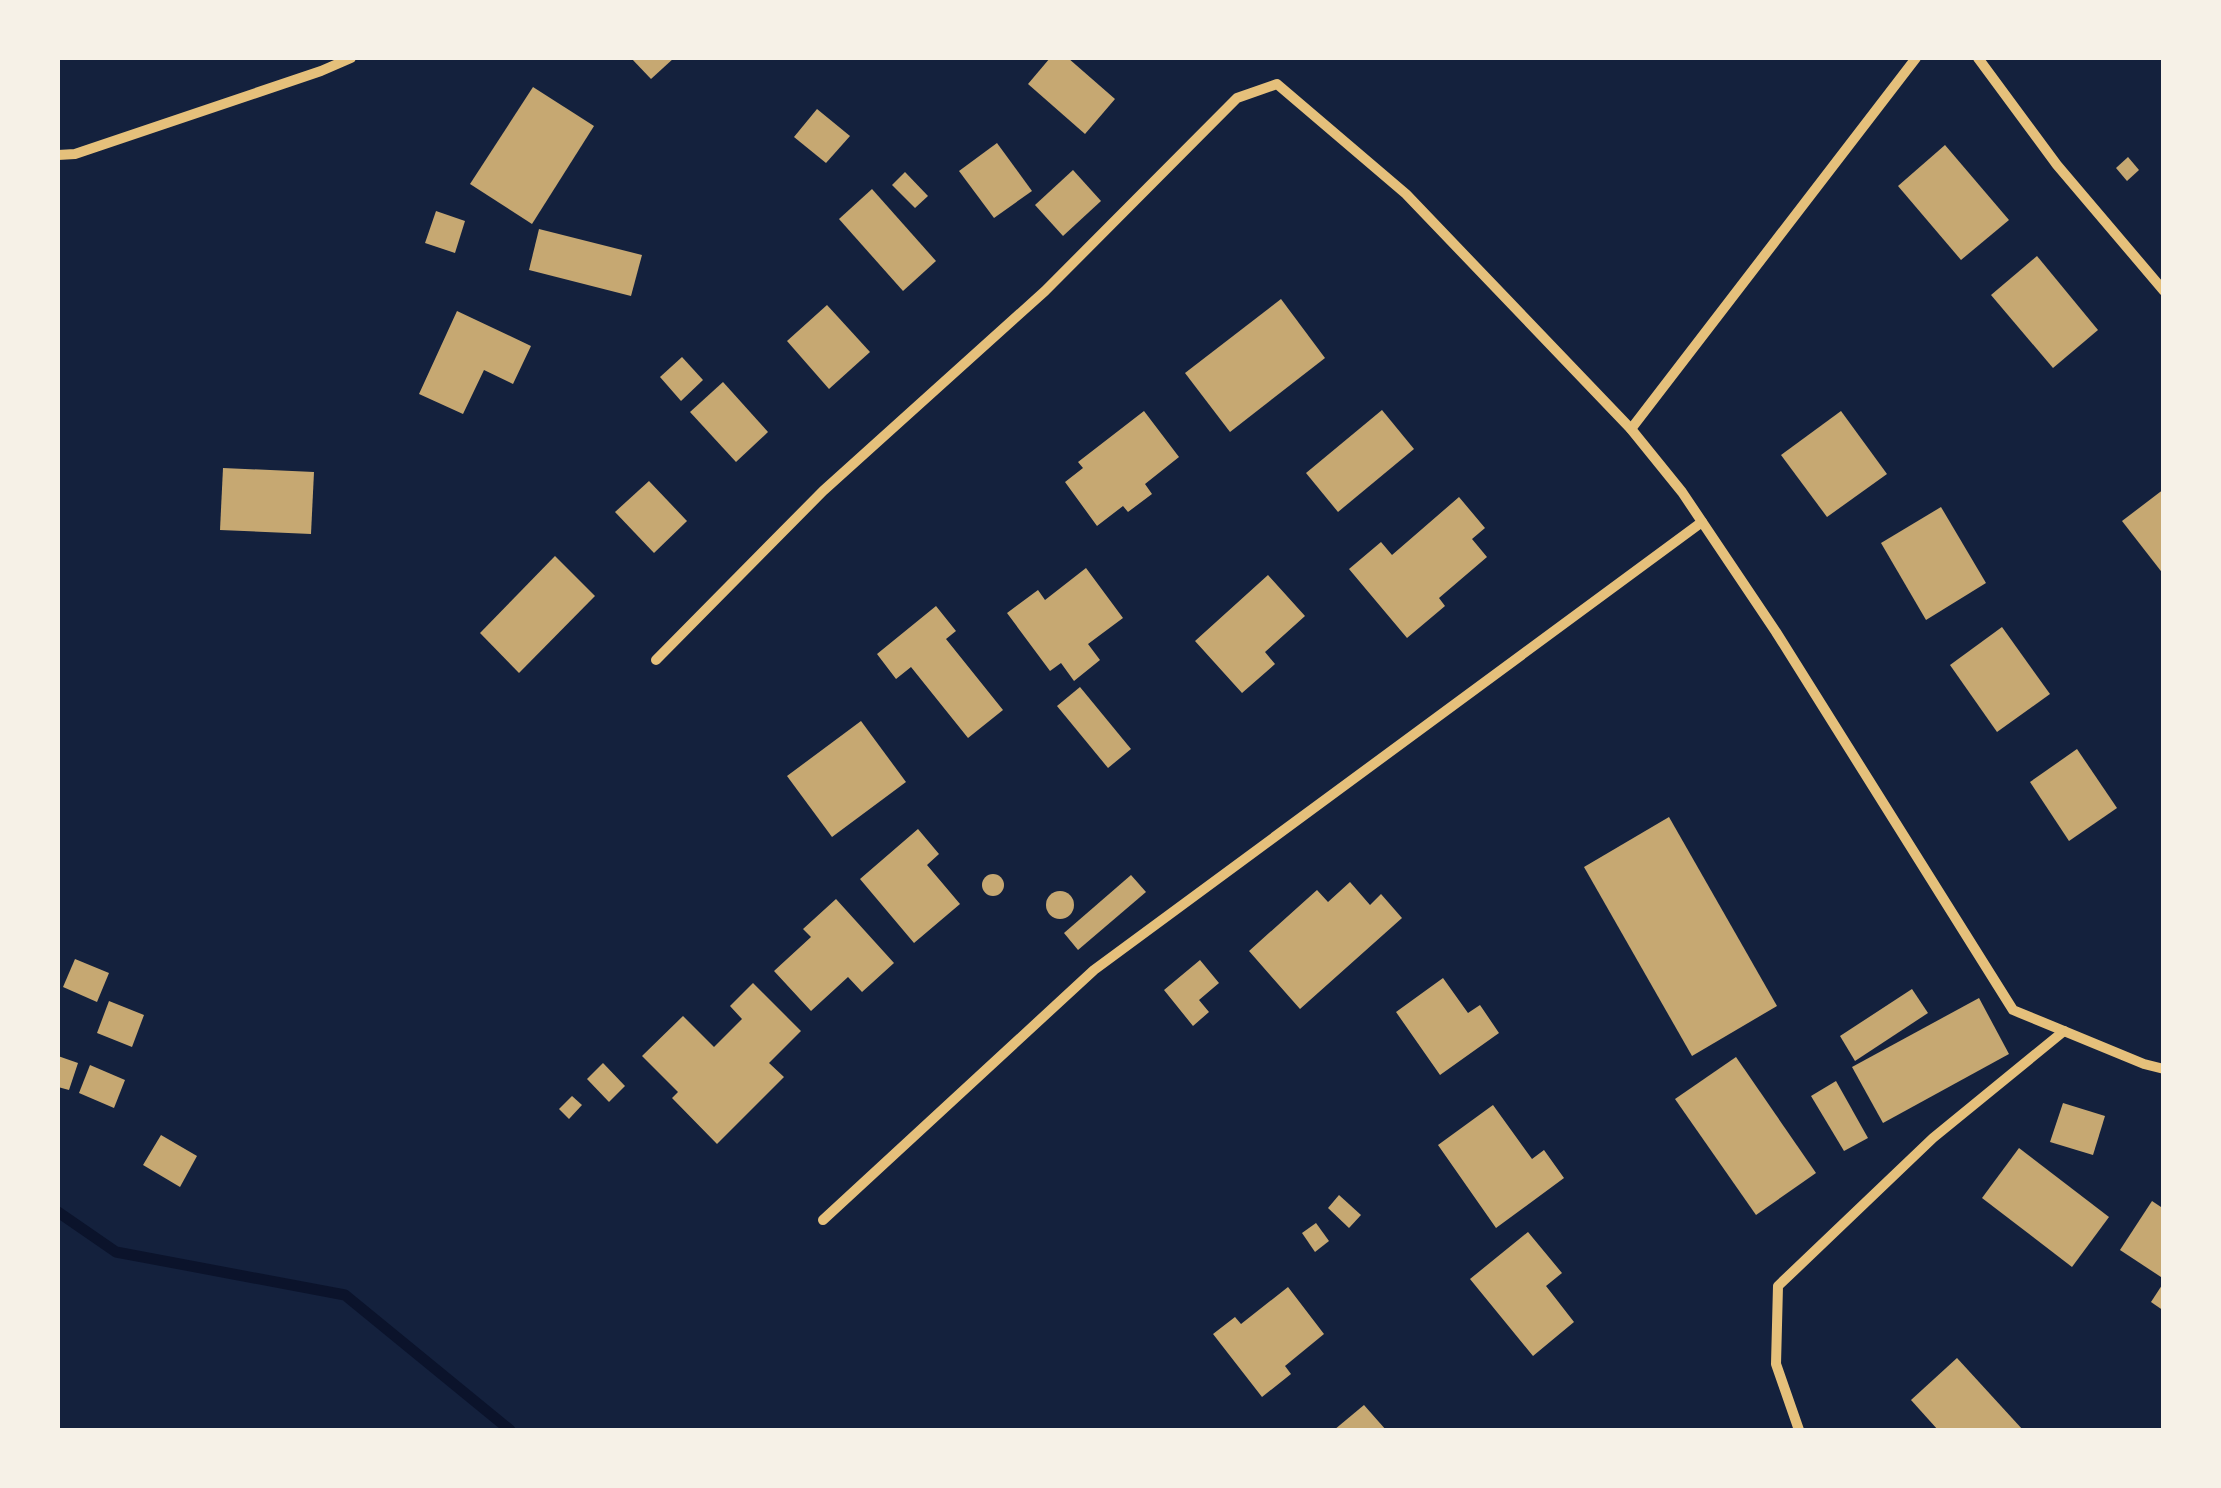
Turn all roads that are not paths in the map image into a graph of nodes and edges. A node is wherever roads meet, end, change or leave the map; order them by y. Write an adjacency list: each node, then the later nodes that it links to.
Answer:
1 (351, 58): 4 (street)
2 (1916, 58): 6 (street)
3 (1978, 58): 5 (street)
4 (58, 156)
5 (2164, 291)
6 (1632, 429): 7 (street); 8 (street)
7 (1702, 522): 9 (street); 11 (street)
8 (656, 660)
9 (2064, 1031): 10 (street); 12 (street)
10 (2164, 1069)
11 (823, 1220)
12 (1799, 1430)

